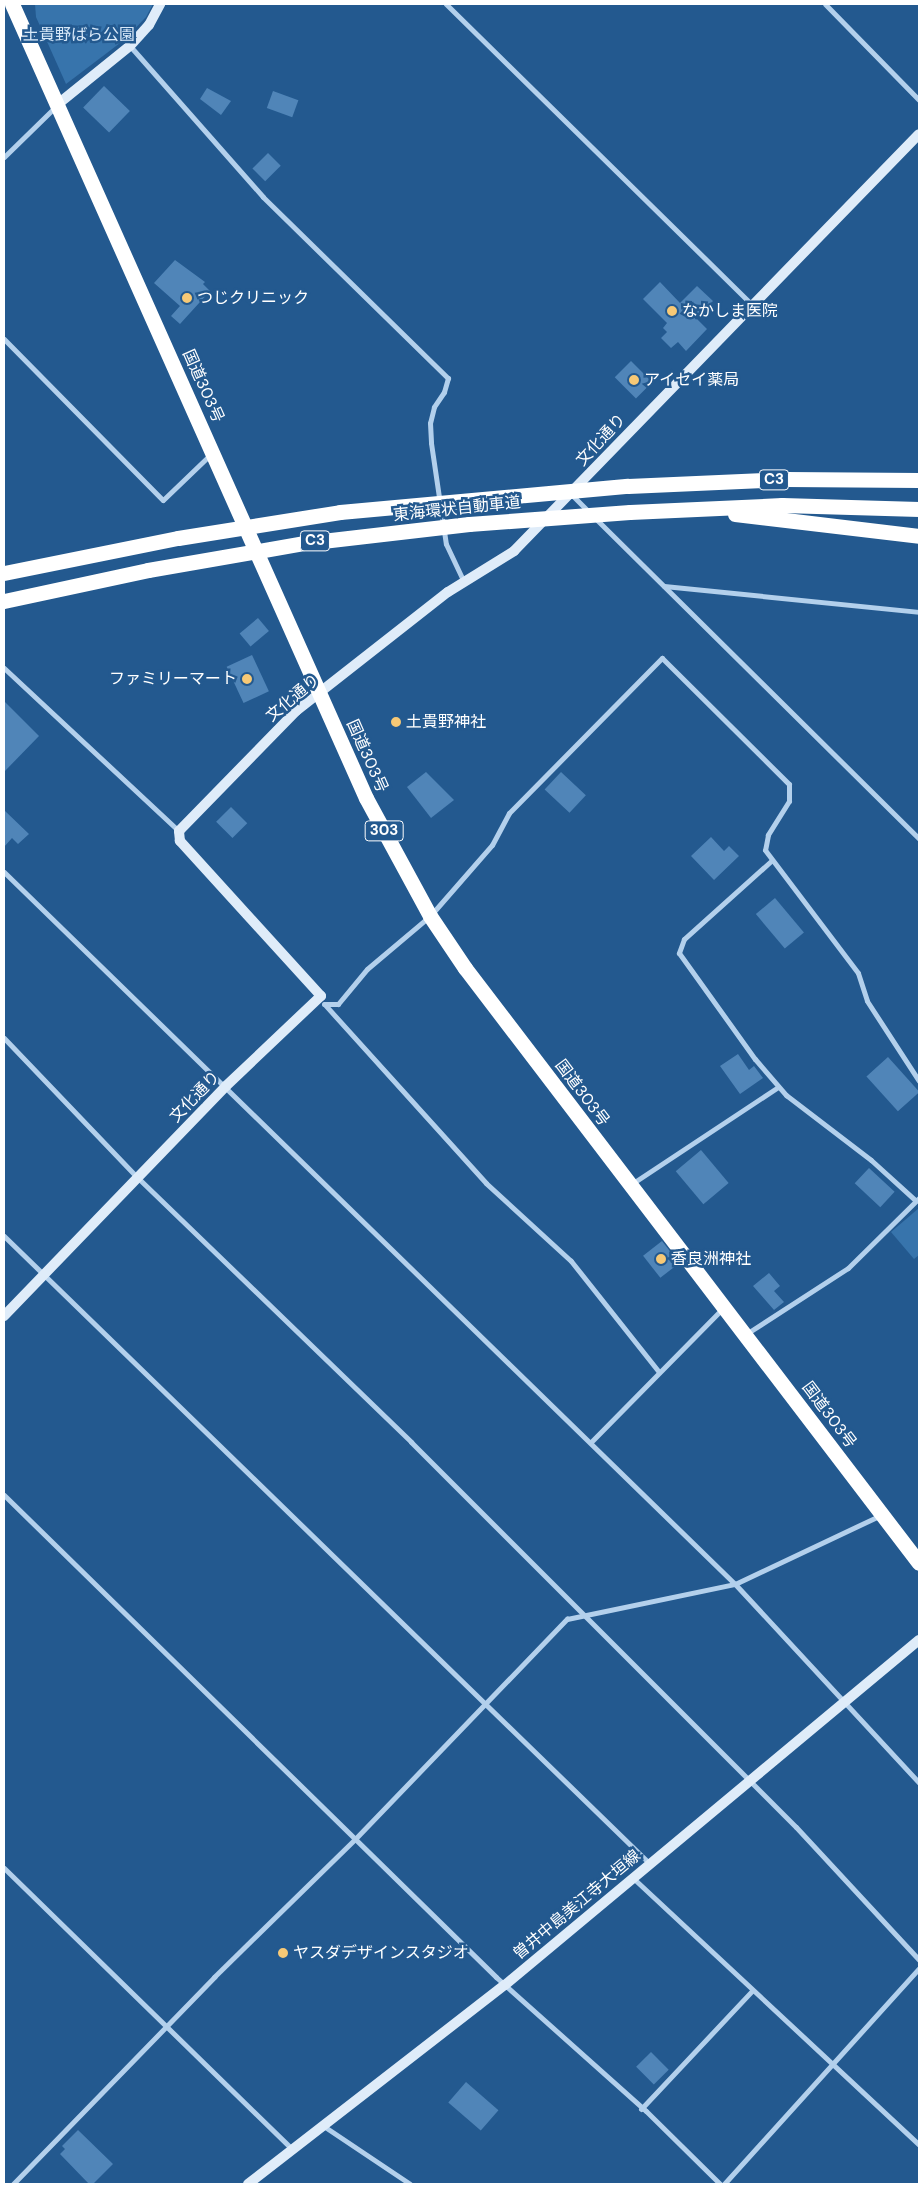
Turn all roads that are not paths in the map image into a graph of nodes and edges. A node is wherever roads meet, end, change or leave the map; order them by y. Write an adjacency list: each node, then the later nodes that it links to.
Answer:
1 (12, 4): 7 (highway, 国道303号 / 303)
2 (160, 4): 5 (street)
3 (446, 4): 10 (street)
4 (825, 4): 6 (street)
5 (130, 46): 7 (street); 19 (street)
6 (919, 100)
7 (58, 104): 9 (street); 12 (highway, 国道303号 / 303)
8 (919, 134): 10 (street, 文化通り)
9 (4, 156)
10 (753, 306): 14 (street, 文化通り)
11 (4, 339): 12 (street)
12 (213, 452): 24 (highway, 国道303号 / 303)
13 (919, 480): 18 (highway, 東海環状自動車道 / C3, bridge)
14 (571, 494): 19 (street, 文化通り); 20 (street)
15 (687, 509): 16 (highway, 東海環状自動車道 / C3); 17 (highway); 21 (highway, 東海環状自動車道 / C3, bridge)
16 (919, 509)
17 (919, 536)
18 (4, 573)
19 (464, 582): 24 (street, 文化通り)
20 (663, 586): 22 (street); 26 (street)
21 (4, 601)
22 (919, 612)
23 (4, 668): 25 (street)
24 (320, 694): 25 (street, 文化通り); 29 (highway, 国道303号 / 303)
25 (179, 831): 32 (street, 文化通り)
26 (919, 839)
27 (771, 861): 29 (street); 31 (street); 33 (street)
28 (4, 872): 32 (street)
29 (430, 916): 35 (highway, 国道303号 / 303); 42 (street)
30 (4, 1038): 34 (street)
31 (919, 1081)
32 (226, 1086): 34 (street, 文化通り); 43 (street)
33 (778, 1087): 35 (street); 36 (street)
34 (138, 1178): 38 (street, 文化通り); 48 (street)
35 (630, 1185): 39 (highway, 国道303号 / 303)
36 (917, 1199): 41 (street)
37 (4, 1236): 38 (street)
38 (44, 1276): 40 (street, 文化通り); 50 (street)
39 (724, 1308): 41 (highway, 国道303号 / 303); 42 (street)
40 (4, 1316)
41 (746, 1334): 45 (highway, 国道303号 / 303)
42 (659, 1372): 43 (street)
43 (591, 1442): 47 (street)
44 (4, 1496): 54 (street)
45 (882, 1515): 46 (highway, 国道303号 / 303); 47 (street)
46 (919, 1562)
47 (735, 1584): 48 (street); 51 (street)
48 (583, 1616): 50 (street); 52 (street)
49 (919, 1640): 51 (street, 曽井中島美江寺大垣線)
50 (486, 1704): 54 (street); 55 (street)
51 (847, 1704): 52 (street, 曽井中島美江寺大垣線); 53 (street)
52 (750, 1782): 55 (street, 曽井中島美江寺大垣線); 58 (street)
53 (919, 1783)
54 (355, 1839): 60 (street); 62 (street)
55 (650, 1864): 57 (street, 曽井中島美江寺大垣線)
56 (4, 1868): 62 (street)
57 (632, 1878): 60 (street, 曽井中島美江寺大垣線); 61 (street)
58 (919, 1960)
59 (919, 1968): 63 (street)
60 (505, 1985): 64 (street); 65 (street, 曽井中島美江寺大垣線)
61 (752, 1990): 63 (street); 64 (street)
62 (168, 2025): 67 (street); 68 (street)
63 (833, 2065): 66 (street); 72 (street)
64 (641, 2109): 71 (street)
65 (325, 2127): 67 (street, 曽井中島美江寺大垣線); 70 (street)
66 (919, 2145)
67 (295, 2151): 69 (street, 曽井中島美江寺大垣線)
68 (13, 2184)
69 (248, 2184)
70 (410, 2184)
71 (720, 2184)
72 (724, 2184)

